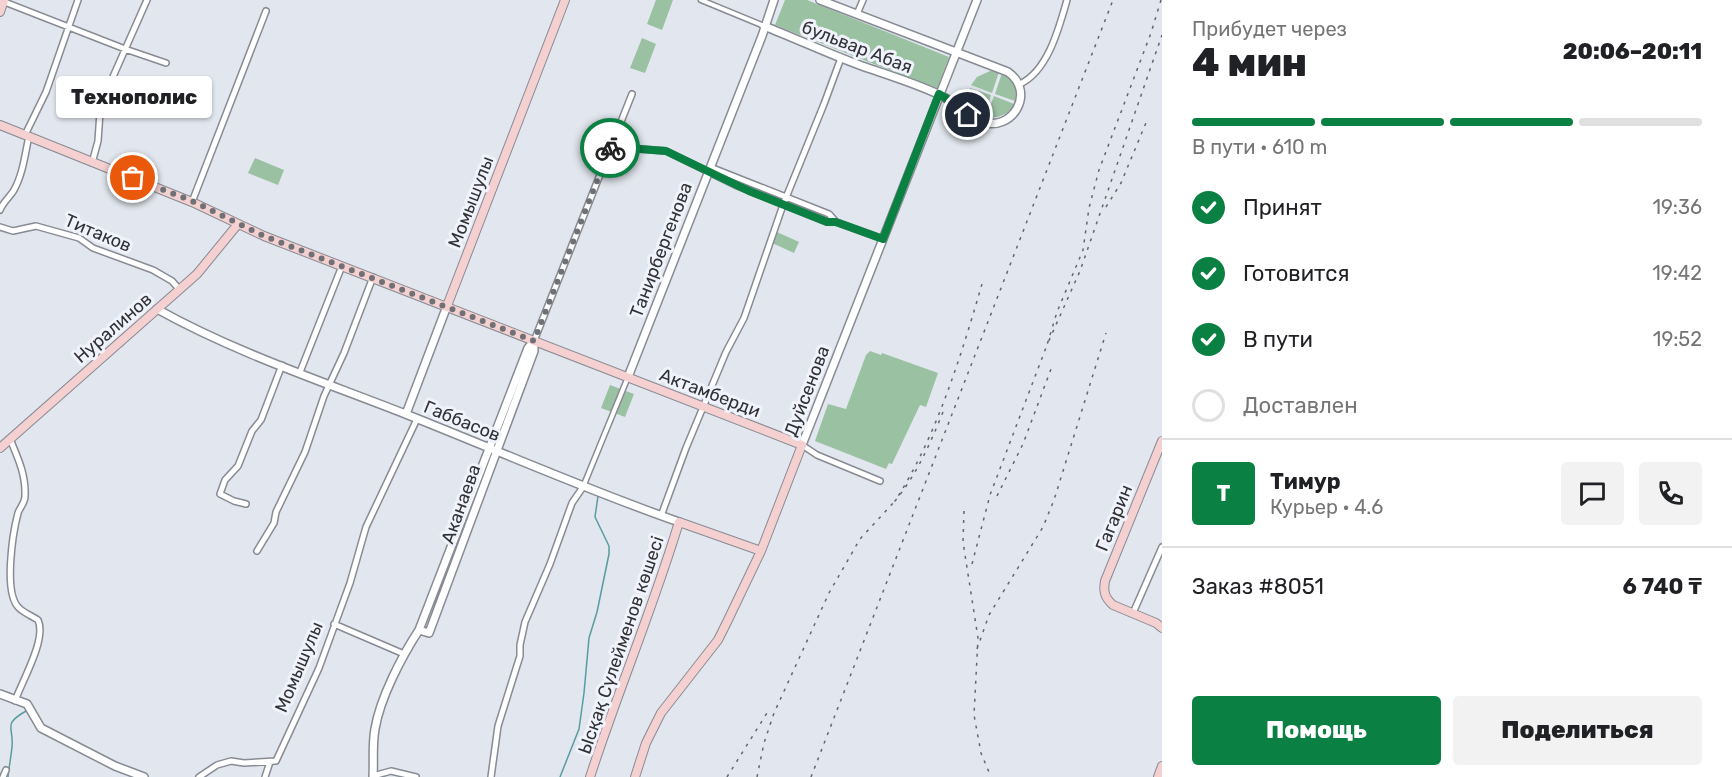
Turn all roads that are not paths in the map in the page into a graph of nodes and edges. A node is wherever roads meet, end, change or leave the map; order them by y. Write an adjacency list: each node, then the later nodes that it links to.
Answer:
1 (78, 0): 15 (street)
2 (147, 0): 16 (street)
3 (565, 0): 39 (main road, Момышулы)
4 (701, 0): 14 (street)
5 (774, 0): 14 (street, Танирбергенова)
6 (820, 0): 13 (street, бульвар Абая)
7 (862, 0): 13 (street)
8 (977, 0): 17 (street, Дуйсенова)
9 (1067, 0): 20 (street)
10 (3, 1): 12 (main road); 15 (street)
11 (266, 11): 29 (street)
12 (0, 12)
13 (857, 14): 17 (street, бульвар Абая)
14 (764, 26): 18 (street, бульвар Абая); 27 (street, Танирбергенова)
15 (67, 27): 16 (street); 24 (street)
16 (125, 49): 19 (street); 26 (street)
17 (957, 51): 20 (street); 22 (street, Дуйсенова)
18 (841, 58): 22 (street, бульвар Абая); 28 (street)
19 (166, 63)
20 (1020, 84): 22 (street)
21 (632, 94): 25 (street, Аканаева)
22 (939, 94): 35 (street, Дуйсенова)
23 (0, 125): 24 (main road, Актамберди)
24 (27, 136): 26 (main road, Актамберди); 31 (street)
25 (614, 140): 27 (street); 41 (street, Аканаева)
26 (92, 162): 29 (main road, Актамберди)
27 (709, 169): 28 (street); 30 (street); 44 (street, Танирбергенова)
28 (786, 197): 30 (street); 32 (street)
29 (192, 201): 33 (main road, Актамберди)
30 (783, 205): 32 (street); 46 (street)
31 (0, 210)
32 (836, 222): 35 (street)
33 (238, 224): 36 (main road, Актамберди); 38 (main road, Нуралинов)
34 (0, 226): 38 (street, Титаков)
35 (883, 239): 51 (street, Дуйсенова)
36 (342, 266): 37 (main road, Актамберди); 43 (street)
37 (373, 277): 39 (main road, Актамберди); 45 (street)
38 (179, 289): 40 (main road, Нуралинов)
39 (447, 306): 41 (main road, Актамберди); 47 (street, Момышулы)
40 (157, 309): 42 (street, Габбасов); 49 (main road, Нуралинов)
41 (534, 341): 44 (main road, Актамберди); 53 (street, Аканаева)
42 (282, 365): 43 (street, Габбасов); 56 (street)
43 (300, 372): 45 (street, Габбасов)
44 (628, 377): 46 (main road, Актамберди); 55 (street)
45 (330, 385): 47 (street, Габбасов); 60 (street)
46 (705, 407): 51 (main road, Актамберди); 57 (street)
47 (406, 414): 48 (street, Габбасов)
48 (417, 419): 53 (street, Габбасов); 63 (street, Момышулы)
49 (10, 439): 52 (main road, Нуралинов); 67 (street)
50 (1162, 441): 62 (main road, Гагарин)
51 (802, 445): 54 (street, Актамберди); 61 (main road, Дуйсенова)
52 (0, 448)
53 (493, 449): 55 (street, Габбасов); 65 (street, Аканаева)
54 (880, 481)
55 (583, 487): 57 (street, Габбасов); 75 (street)
56 (246, 504)
57 (661, 516): 58 (street, Габбасов)
58 (679, 522): 61 (main road, Габбасов); 76 (main road, Ысқақ Сүлейменов көшесі)
59 (1162, 547): 62 (street)
60 (257, 551)
61 (761, 551): 77 (main road, Дуйсенова)
62 (1133, 613): 64 (main road)
63 (334, 624): 65 (street); 68 (street, Момышулы)
64 (1162, 628)
65 (404, 654): 70 (street, Аканаева)
66 (0, 694): 67 (street)
67 (15, 701): 71 (street)
68 (273, 762): 72 (street); 73 (street, Момышулы)
69 (1162, 766): 78 (main road)
70 (373, 776): 74 (street)
71 (144, 777)
72 (199, 777)
73 (265, 777)
74 (416, 777)
75 (491, 777)
76 (590, 777)
77 (635, 777)
78 (1158, 777)

